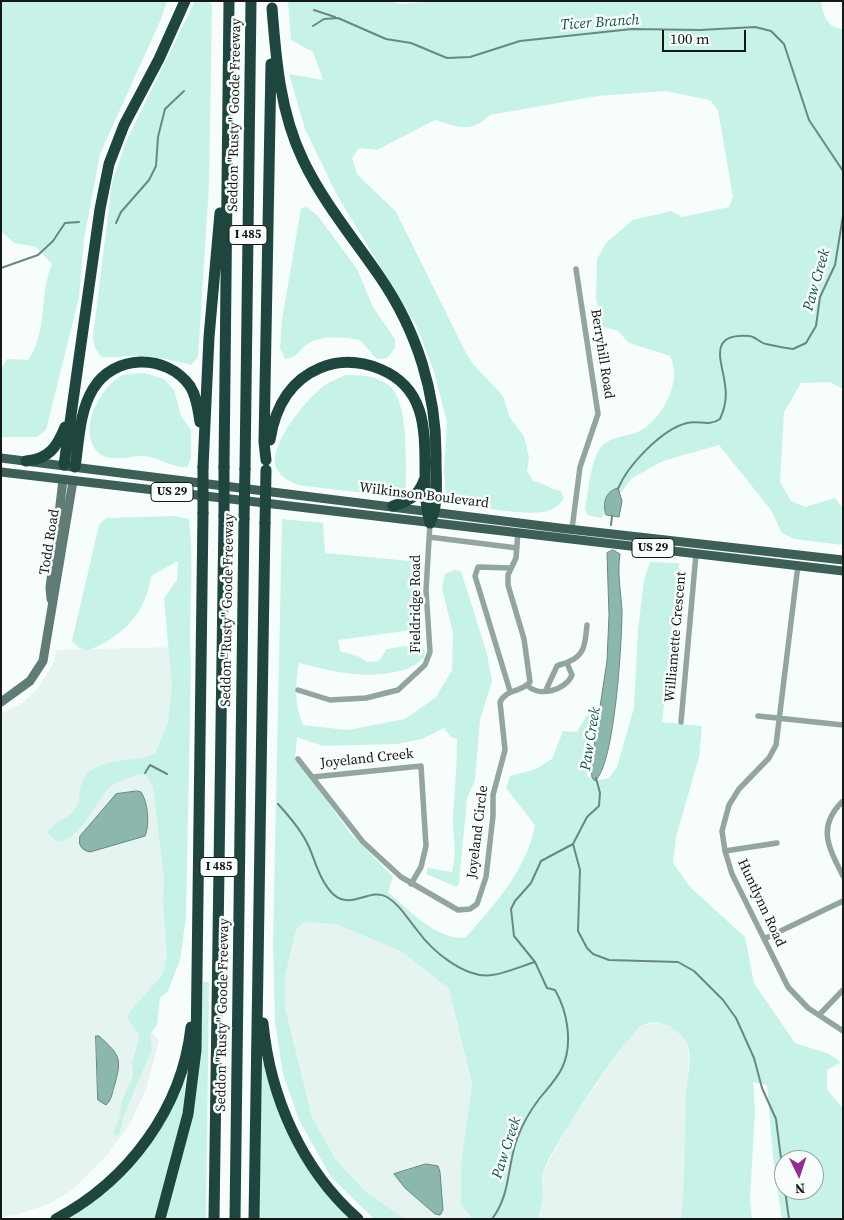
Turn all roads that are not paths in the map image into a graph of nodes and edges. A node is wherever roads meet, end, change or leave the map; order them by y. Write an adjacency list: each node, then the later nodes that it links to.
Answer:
1 (185, 1): 7 (highway)
2 (229, 1): 5 (highway, Seddon "Rusty" Goode Freeway / I 485)
3 (251, 1): 61 (highway, Seddon "Rusty" Goode Freeway / I 485, bridge)
4 (272, 5): 10 (highway); 18 (highway)
5 (227, 142): 12 (highway); 60 (highway, Seddon "Rusty" Goode Freeway / I 485, bridge)
6 (576, 269): 21 (street, Berryhill Road)
7 (71, 411): 9 (highway); 11 (highway)
8 (1, 458): 9 (main road, Wilkinson Boulevard / US 29)
9 (26, 461): 11 (main road, Wilkinson Boulevard / US 29)
10 (266, 465): 14 (highway); 53 (highway, bridge)
11 (70, 466): 12 (highway); 15 (main road); 16 (main road); 17 (main road, Wilkinson Boulevard / US 29)
12 (203, 466): 54 (highway, bridge)
13 (1, 472): 15 (main road, Wilkinson Boulevard / US 29)
14 (426, 474): 17 (highway); 18 (highway)
15 (63, 480): 16 (main road, Wilkinson Boulevard / US 29); 32 (street, Todd Road)
16 (73, 481): 19 (main road, Wilkinson Boulevard / US 29); 32 (street, Todd Road)
17 (393, 506): 18 (main road, Wilkinson Boulevard / US 29)
18 (431, 510): 19 (highway); 21 (main road, Wilkinson Boulevard / US 29)
19 (430, 523): 20 (main road, Wilkinson Boulevard / US 29); 23 (street, Fieldridge Road)
20 (464, 527): 21 (main road); 22 (main road, Wilkinson Boulevard / US 29)
21 (572, 529): 25 (main road, Wilkinson Boulevard / US 29)
22 (518, 532): 24 (street); 26 (main road, Wilkinson Boulevard / US 29)
23 (429, 537): 24 (street); 36 (street, Fieldridge Road)
24 (517, 548): 30 (street)
25 (732, 548): 27 (main road); 28 (main road, Wilkinson Boulevard / US 29)
26 (696, 554): 27 (main road, Wilkinson Boulevard / US 29); 42 (street, Williamette Crescent)
27 (731, 557): 29 (main road, Wilkinson Boulevard / US 29)
28 (843, 560)
29 (798, 565): 31 (main road, Wilkinson Boulevard / US 29); 41 (street, Huntlynn Road)
30 (511, 568): 35 (street); 38 (street)
31 (843, 571)
32 (51, 607): 39 (street, Todd Road)
33 (587, 625): 34 (street)
34 (567, 663): 37 (street); 37 (street)
35 (527, 685): 37 (street); 38 (street)
36 (298, 690)
37 (546, 690)
38 (510, 691): 50 (street, Joyeland Circle)
39 (1, 702)
40 (758, 716): 41 (street)
41 (781, 718): 43 (street); 48 (street, Huntlynn Road)
42 (681, 722)
43 (843, 725)
44 (298, 759): 45 (street)
45 (314, 777): 50 (street); 50 (street, Joyeland Creek)
46 (843, 801): 49 (street)
47 (777, 843): 48 (street)
48 (724, 851): 52 (street, Huntlynn Road)
49 (843, 876)
50 (411, 884)
51 (843, 901): 52 (street)
52 (764, 939): 56 (street, Huntlynn Road)
53 (259, 970): 62 (highway); 63 (highway)
54 (198, 987): 58 (highway); 59 (highway)
55 (843, 990): 56 (street)
56 (819, 1015): 57 (street, Huntlynn Road)
57 (843, 1031)
58 (56, 1219)
59 (160, 1219)
60 (214, 1219)
61 (235, 1219)
62 (254, 1219)
63 (358, 1219)

